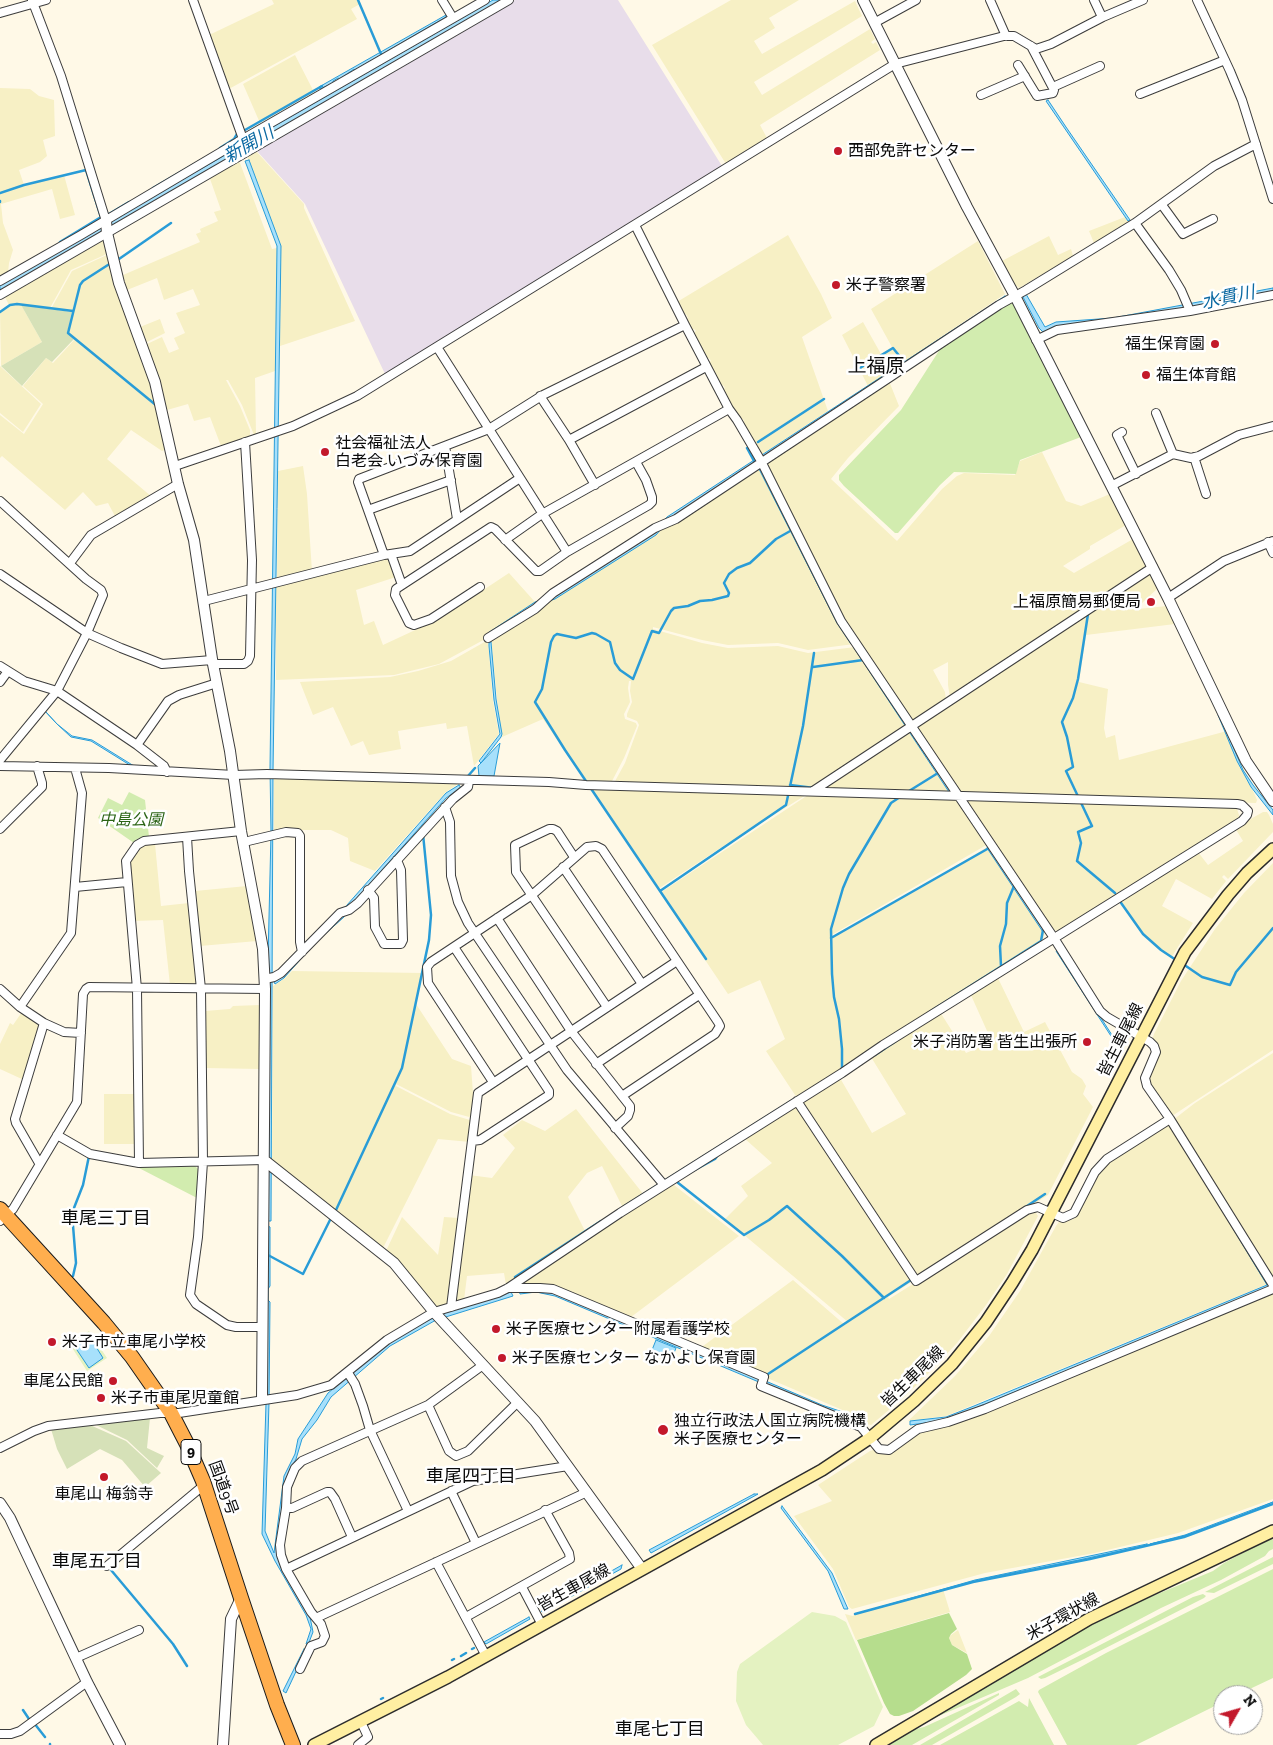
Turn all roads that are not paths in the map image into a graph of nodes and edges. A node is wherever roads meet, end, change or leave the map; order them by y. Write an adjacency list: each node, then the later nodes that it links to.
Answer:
1 (46, 0): 12 (street)
2 (193, 0): 27 (street)
3 (442, 0): 15 (street)
4 (485, 0): 15 (street)
5 (510, 0): 27 (street)
6 (862, 0): 16 (street)
7 (916, 0): 16 (street)
8 (990, 0): 17 (street)
9 (1094, 0): 14 (street)
10 (1143, 0): 14 (street)
11 (1197, 0): 19 (street)
12 (33, 2): 13 (street); 35 (street)
13 (0, 13)
14 (1102, 17): 18 (street)
15 (453, 18): 27 (street)
16 (874, 23): 20 (street)
17 (1006, 36): 18 (street); 20 (street)
18 (1031, 46): 24 (street)
19 (1225, 60): 25 (street); 28 (street)
20 (895, 64): 34 (street); 39 (street)
21 (1018, 65): 23 (street)
22 (1100, 66): 24 (street)
23 (1025, 76): 24 (street); 26 (street)
24 (1053, 87)
25 (1140, 94)
26 (981, 95)
27 (247, 143): 35 (street); 35 (street)
28 (1256, 144): 29 (street); 31 (street)
29 (1271, 186): 30 (street)
30 (1273, 199)
31 (1162, 205): 32 (street); 33 (street)
32 (1213, 219)
33 (1135, 223): 39 (street); 40 (street)
34 (635, 225): 41 (street); 43 (street)
35 (106, 228): 36 (street); 37 (street); 58 (street)
36 (0, 281)
37 (0, 295)
38 (1273, 295): 40 (street)
39 (1015, 296): 42 (street); 56 (street)
40 (1190, 311): 42 (street)
41 (685, 325): 44 (street); 45 (street)
42 (1036, 340): 64 (street)
43 (437, 347): 49 (street); 52 (street)
44 (706, 367): 46 (street); 51 (street)
45 (540, 396): 49 (street); 51 (street)
46 (729, 409): 56 (street); 57 (street)
47 (1156, 413): 54 (street)
48 (1273, 426): 55 (street)
49 (489, 429): 53 (street); 60 (street)
50 (1122, 432): 59 (street)
51 (569, 440): 63 (street)
52 (245, 442): 58 (street); 80 (street)
53 (445, 446): 61 (street); 67 (street)
54 (1173, 454): 55 (street); 59 (street)
55 (1194, 457): 65 (street)
56 (759, 461): 84 (street); 91 (street)
57 (636, 462): 63 (street); 72 (street)
58 (175, 466): 62 (street)
59 (1136, 474): 64 (street)
60 (520, 478): 68 (street); 69 (street)
61 (451, 480): 67 (street); 69 (street)
62 (178, 484): 75 (street); 82 (street)
63 (595, 485): 68 (street)
64 (1111, 486): 76 (street)
65 (1206, 494)
66 (0, 501): 75 (street)
67 (368, 510): 74 (street)
68 (542, 514): 70 (street); 72 (street)
69 (458, 519): 74 (street)
70 (505, 540): 72 (street); 78 (street)
71 (1271, 542): 73 (street); 81 (street)
72 (567, 552)
73 (1273, 553)
74 (388, 554): 78 (street); 80 (street)
75 (70, 563): 83 (street)
76 (1152, 567): 81 (street); 91 (street)
77 (0, 574): 83 (street)
78 (402, 585): 79 (street)
79 (480, 587)
80 (251, 589): 82 (street); 85 (street)
81 (1168, 598): 102 (street)
82 (204, 601): 85 (street)
83 (87, 633): 85 (street); 90 (street)
84 (488, 638)
85 (212, 662): 89 (street)
86 (0, 666): 87 (street)
87 (8, 671): 88 (street); 90 (street)
88 (0, 682)
89 (217, 684): 92 (street); 98 (street)
90 (57, 691): 92 (street); 93 (street)
91 (911, 726): 100 (street); 101 (street)
92 (137, 746): 97 (street)
93 (0, 760)
94 (0, 766): 95 (street)
95 (37, 766): 96 (street); 104 (street)
96 (75, 768): 97 (street); 113 (street)
97 (167, 772): 98 (street)
98 (234, 775): 99 (street); 105 (street)
99 (469, 780): 100 (street); 103 (street)
100 (813, 791): 101 (street)
101 (957, 796): 118 (street); 118 (street)
102 (1273, 801)
103 (445, 807): 110 (street); 117 (street)
104 (0, 828)
105 (242, 831): 106 (street); 107 (street)
106 (187, 837): 112 (street); 126 (street)
107 (244, 842): 120 (street); 122 (street)
108 (1273, 849): 133 (main road, 皆生車尾線)
109 (574, 857): 111 (street); 115 (street); 121 (street)
110 (397, 860): 114 (street); 114 (street)
111 (563, 867): 115 (street); 123 (street)
112 (127, 882): 113 (street); 125 (street)
113 (76, 887): 128 (street)
114 (368, 890): 120 (street)
115 (532, 895): 116 (street); 129 (street)
116 (497, 918): 117 (street); 131 (street)
117 (475, 934): 119 (street); 134 (street)
118 (1054, 938): 133 (street); 139 (street)
119 (454, 947): 135 (street); 137 (street)
120 (302, 952): 122 (street)
121 (677, 961): 123 (street); 127 (street)
122 (268, 982): 126 (street); 144 (street)
123 (642, 984): 129 (street)
124 (0, 989): 128 (street)
125 (137, 989): 126 (street); 132 (street); 147 (street)
126 (201, 989): 145 (street)
127 (699, 995): 136 (street); 138 (street)
128 (20, 1007): 130 (street)
129 (607, 1007): 131 (street)
130 (44, 1023): 132 (street); 146 (street)
131 (572, 1031): 134 (street); 136 (street)
132 (81, 1032): 142 (street)
133 (1140, 1038): 140 (street); 149 (main road, 皆生車尾線)
134 (550, 1045): 135 (street); 141 (street)
135 (528, 1059): 137 (street); 143 (street)
136 (596, 1064): 138 (street)
137 (493, 1082): 143 (street)
138 (622, 1096): 141 (street)
139 (797, 1102): 148 (street); 149 (street)
140 (1170, 1119): 149 (street); 151 (street)
141 (615, 1128): 148 (street)
142 (57, 1135): 146 (street); 147 (street)
143 (472, 1142): 153 (street)
144 (264, 1160): 145 (street); 154 (street); 155 (street)
145 (203, 1162): 147 (street); 155 (street)
146 (39, 1164): 150 (street)
147 (139, 1164)
148 (664, 1185): 152 (street)
149 (1051, 1212): 163 (main road, 皆生車尾線)
150 (2, 1215): 161 (highway, 国道9号 / 9)
151 (1272, 1285): 163 (street)
152 (508, 1288): 153 (street); 163 (street)
153 (451, 1307): 154 (street)
154 (434, 1312): 156 (street); 157 (street)
155 (263, 1327): 158 (street)
156 (483, 1365): 159 (street); 160 (street)
157 (348, 1373): 158 (street); 162 (street)
158 (267, 1399): 161 (street)
159 (518, 1402): 160 (street); 165 (street)
160 (428, 1405): 162 (street)
161 (171, 1413): 164 (street); 166 (highway, 国道9号 / 9)
162 (370, 1430): 170 (street); 172 (street)
163 (870, 1438): 179 (main road, 皆生車尾線)
164 (0, 1448)
165 (568, 1466): 167 (street); 168 (street)
166 (204, 1485): 177 (street); 181 (highway, 国道9号 / 9)
167 (451, 1491): 172 (street); 175 (street)
168 (587, 1492): 171 (street); 179 (street)
169 (0, 1503): 187 (street)
170 (286, 1508): 174 (street); 178 (street)
171 (545, 1510): 175 (street); 180 (street)
172 (408, 1511): 174 (street)
173 (1273, 1531): 197 (main road, 米子環状線)
174 (352, 1537): 178 (street)
175 (476, 1543): 176 (street)
176 (436, 1562): 182 (street); 183 (street)
177 (107, 1566)
178 (286, 1569): 183 (street)
179 (642, 1570): 184 (main road, 皆生車尾線)
180 (522, 1587): 182 (street); 184 (street)
181 (241, 1598): 193 (street); 194 (highway, 国道9号 / 9)
182 (466, 1617): 186 (street)
183 (316, 1618): 188 (street)
184 (542, 1625): 186 (main road, 皆生車尾線)
185 (139, 1630): 187 (street)
186 (486, 1656): 190 (main road, 皆生車尾線)
187 (76, 1658): 189 (street)
188 (300, 1669)
189 (87, 1682): 191 (street); 192 (street)
190 (361, 1722): 195 (main road, 皆生車尾線); 196 (street)
191 (0, 1734)
192 (120, 1745)
193 (222, 1745)
194 (293, 1745)
195 (314, 1745)
196 (358, 1745)
197 (876, 1745)

